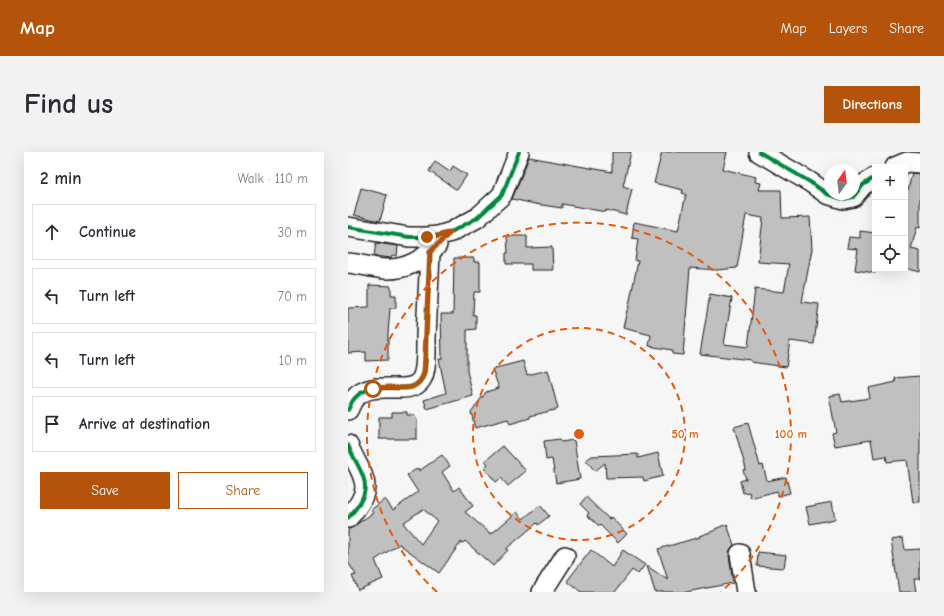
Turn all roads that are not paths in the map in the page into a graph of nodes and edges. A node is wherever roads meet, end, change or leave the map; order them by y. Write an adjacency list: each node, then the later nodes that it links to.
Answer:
1 (518, 152): 7 (street)
2 (759, 152): 5 (street)
3 (920, 163): 4 (street)
4 (902, 164)
5 (872, 179)
6 (348, 227): 7 (street)
7 (451, 232): 8 (street)
8 (430, 252): 9 (street); 10 (street)
9 (348, 263)
10 (348, 410)
11 (348, 445): 12 (street)
12 (348, 518)
13 (740, 554): 16 (street)
14 (565, 556): 15 (street)
15 (542, 592)
16 (746, 592)

